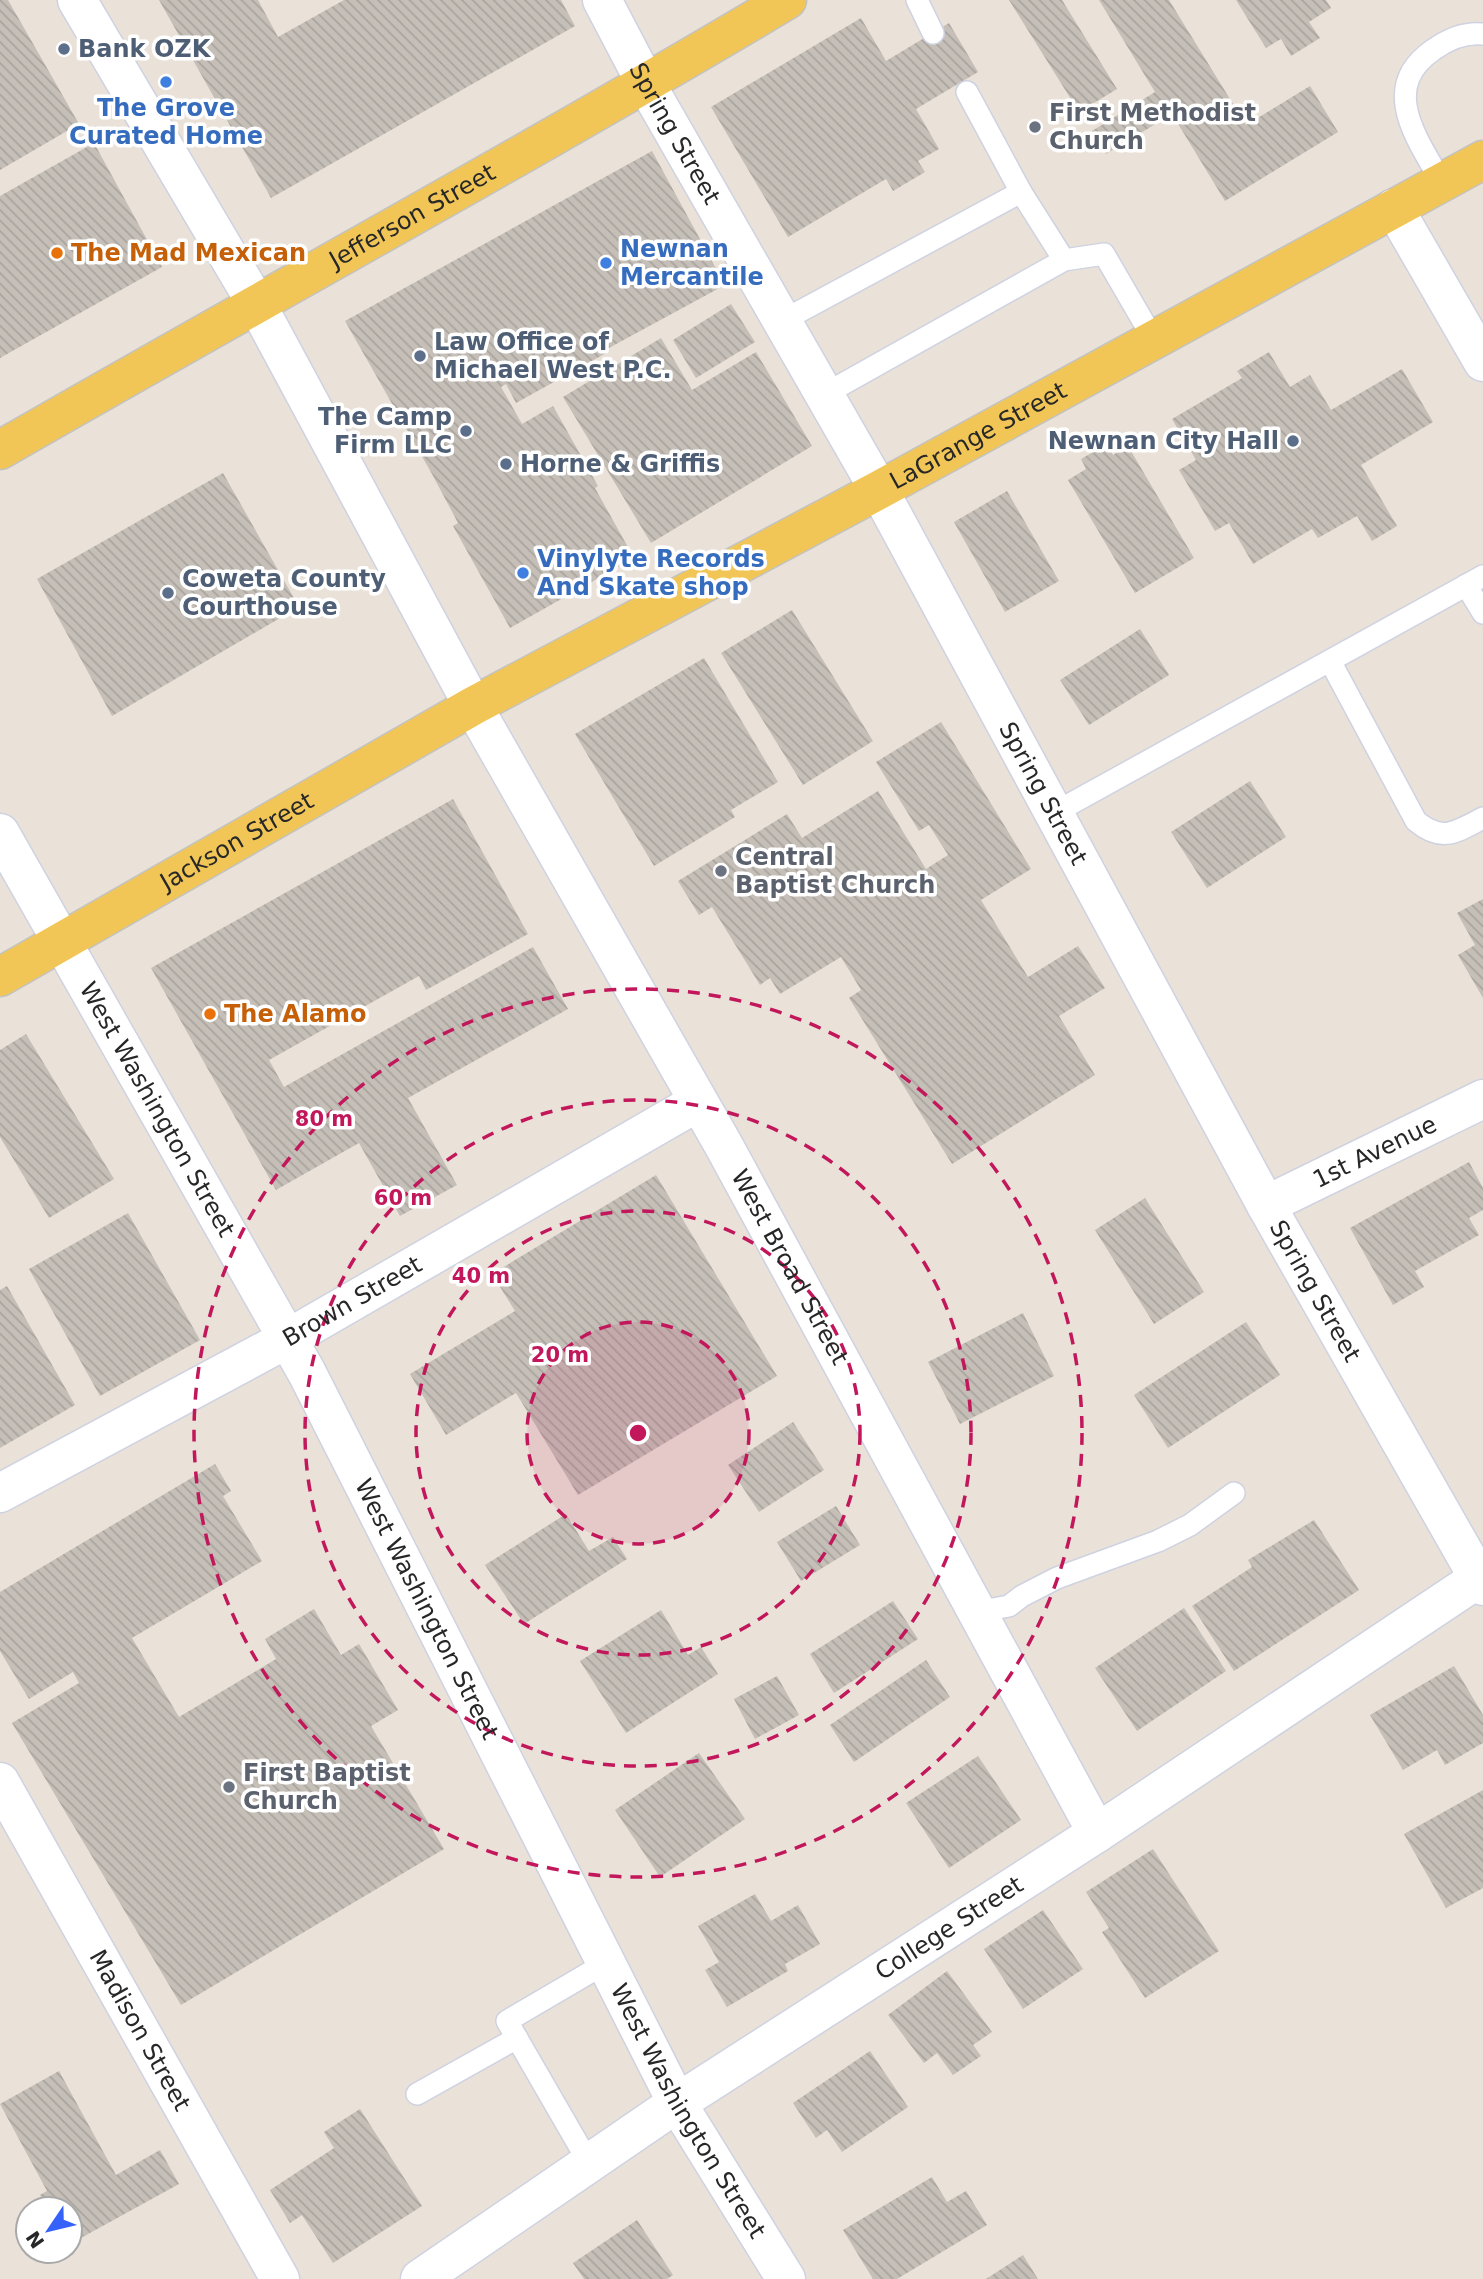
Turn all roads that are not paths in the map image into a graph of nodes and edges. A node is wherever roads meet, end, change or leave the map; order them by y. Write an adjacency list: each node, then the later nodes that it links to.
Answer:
1 (77, 0): 14 (street, West Broad Street)
2 (602, 0): 7 (street, Spring Street)
3 (787, 0): 7 (main road, Jefferson Street)
4 (917, 0): 5 (lane)
5 (933, 33)
6 (1483, 34): 10 (lane)
7 (646, 84): 14 (main road, Jefferson Street); 15 (street, Spring Street)
8 (967, 92): 11 (lane)
9 (1481, 165): 10 (main road, LaGrange Street)
10 (1442, 183): 12 (main road, LaGrange Street)
11 (1021, 192): 13 (lane); 15 (lane)
12 (1395, 208): 16 (main road, LaGrange Street); 17 (street)
13 (1064, 260): 16 (lane); 18 (lane)
14 (256, 303): 19 (main road, Jefferson Street); 24 (street, West Broad Street)
15 (782, 321): 18 (street, Spring Street)
16 (1154, 340): 20 (main road, LaGrange Street)
17 (1483, 362)
18 (825, 394): 20 (street, Spring Street)
19 (0, 450)
20 (879, 490): 24 (main road, LaGrange Street); 25 (street, Spring Street)
21 (1475, 581): 22 (lane); 23 (lane)
22 (1483, 613)
23 (1330, 661): 25 (lane); 26 (lane)
24 (473, 706): 28 (main road, Jackson Street); 31 (street, West Broad Street)
25 (1054, 813): 32 (street, Spring Street)
26 (1483, 818)
27 (0, 833): 28 (street, West Washington Street)
28 (61, 942): 29 (main road, Jackson Street); 33 (street, West Washington Street)
29 (0, 977)
30 (1483, 1099): 32 (street, 1st Avenue)
31 (698, 1102): 33 (street, Brown Street); 37 (street, West Broad Street)
32 (1266, 1205): 36 (street, Spring Street)
33 (287, 1339): 34 (street, Brown Street); 40 (street, West Washington Street)
34 (0, 1493)
35 (1234, 1493): 37 (lane)
36 (1481, 1582): 39 (street, College Street)
37 (977, 1612): 39 (street, West Broad Street)
38 (0, 1782): 45 (street, Madison Street)
39 (1097, 1833): 43 (street, College Street)
40 (606, 1963): 41 (lane); 43 (street, West Washington Street)
41 (517, 2038): 42 (lane); 44 (lane)
42 (417, 2094)
43 (677, 2103): 44 (street, College Street); 47 (street, West Washington Street)
44 (589, 2163): 46 (street, College Street)
45 (281, 2279)
46 (420, 2279)
47 (786, 2279)

